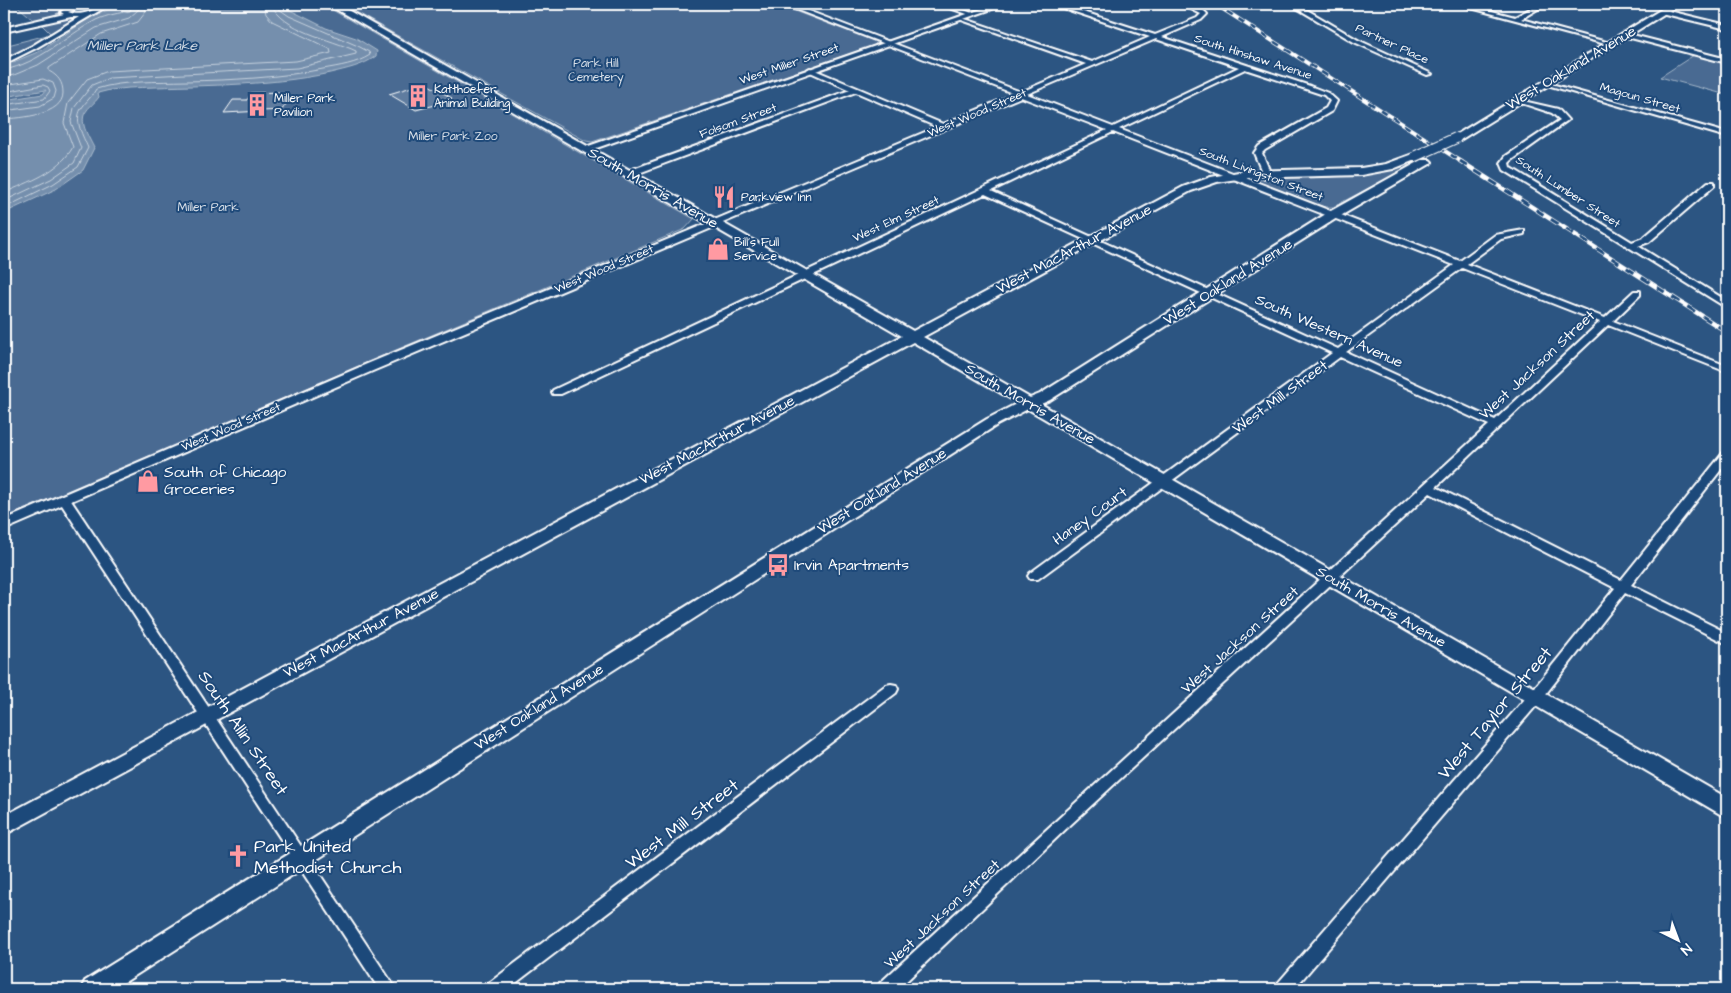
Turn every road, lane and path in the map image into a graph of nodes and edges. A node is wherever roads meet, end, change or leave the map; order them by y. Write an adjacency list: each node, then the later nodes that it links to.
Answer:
1 (85, 4): 15 (street)
2 (330, 4): 39 (main road, South Morris Avenue)
3 (785, 4): 24 (street, South Livingston Street)
4 (942, 4): 16 (street)
5 (1002, 4): 16 (street, West Miller Street)
6 (1054, 4): 23 (street, South Hinshaw Avenue)
7 (1184, 4): 23 (street, West Wood Street)
8 (1293, 4): 31 (street, Partner Place)
9 (1459, 4): 18 (street)
10 (1543, 4): 18 (street)
11 (1676, 4): 13 (main road, West Oakland Avenue)
12 (101, 6): 14 (street)
13 (1664, 11): 20 (street); 22 (main road, West Oakland Avenue)
14 (91, 13): 15 (street); 19 (street)
15 (69, 14): 19 (street); 21 (street)
16 (972, 14): 17 (street, West Miller Street)
17 (961, 18): 24 (street, West Miller Street); 28 (street)
18 (1516, 18): 25 (street)
19 (71, 24): 27 (street)
20 (1727, 26)
21 (4, 30)
22 (1625, 35): 25 (main road, West Oakland Avenue); 26 (street)
23 (1156, 37): 28 (street, West Wood Street); 29 (street, South Hinshaw Avenue)
24 (888, 43): 30 (street, West Miller Street); 34 (street, South Livingston Street)
25 (1611, 44): 32 (main road, West Oakland Avenue)
26 (1727, 61)
27 (4, 62)
28 (1092, 64): 34 (street, West Wood Street)
29 (1245, 66): 37 (street, West Elm Street); 41 (street, South Hinshaw Avenue)
30 (810, 70): 33 (street); 39 (street, West Miller Street)
31 (1429, 74)
32 (1546, 82): 35 (main road, West Oakland Avenue); 38 (street, Magoun Street)
33 (856, 90): 36 (street); 42 (street, Folsom Street)
34 (1021, 94): 36 (street, West Wood Street); 37 (street, South Livingston Street)
35 (1517, 100): 40 (main road, West Oakland Avenue, bridge); 50 (street, South Lumber Street)
36 (944, 127): 47 (street, West Wood Street)
37 (1114, 130): 43 (street, South Livingston Street); 45 (street, West Elm Street)
38 (1727, 135)
39 (584, 149): 42 (main road, South Morris Avenue)
40 (1421, 159): 41 (main road, West MacArthur Avenue); 46 (main road, West Oakland Avenue)
41 (1266, 172): 43 (main road, West MacArthur Avenue)
42 (628, 174): 47 (main road, South Morris Avenue)
43 (1231, 175): 46 (street, South Livingston Street); 49 (main road, West MacArthur Avenue)
44 (1711, 184): 50 (street)
45 (985, 191): 49 (street, South Western Avenue); 52 (street, West Elm Street)
46 (1333, 215): 51 (street, South Livingston Street); 54 (main road, West Oakland Avenue)
47 (715, 223): 52 (main road, South Morris Avenue); 66 (street, West Wood Street)
48 (1522, 232): 51 (street, West Mill Street)
49 (1091, 240): 54 (street, South Western Avenue); 57 (main road, West MacArthur Avenue)
50 (1631, 246): 55 (street, South Lumber Street)
51 (1460, 265): 56 (street, South Livingston Street); 58 (street, West Mill Street)
52 (806, 275): 57 (main road, South Morris Avenue); 60 (street, West Elm Street)
53 (1637, 293): 56 (street, West Jackson Street)
54 (1209, 294): 58 (street, South Western Avenue); 61 (main road, West Oakland Avenue)
55 (1727, 305)
56 (1606, 322): 59 (street, South Livingston Street); 62 (street, West Jackson Street)
57 (911, 336): 61 (main road, South Morris Avenue); 74 (main road, West MacArthur Avenue)
58 (1340, 354): 62 (street, South Western Avenue); 64 (street, West Mill Street)
59 (1727, 369)
60 (557, 392)
61 (1028, 403): 64 (main road, South Morris Avenue); 77 (main road, West Oakland Avenue)
62 (1497, 425): 65 (street, West Jackson Street)
63 (1727, 455): 70 (street, West Taylor Street)
64 (1164, 481): 68 (street, Haney Court); 69 (main road, South Morris Avenue)
65 (1429, 488): 69 (street, West Jackson Street); 70 (street)
66 (64, 500): 67 (street, West Wood Street); 74 (street, South Allin Street)
67 (4, 525)
68 (1034, 576)
69 (1331, 578): 73 (main road, South Morris Avenue); 81 (street, West Jackson Street)
70 (1622, 586): 71 (street); 73 (street, West Taylor Street)
71 (1727, 639)
72 (892, 689): 80 (street, West Mill Street)
73 (1536, 696): 75 (main road, South Morris Avenue); 82 (street, West Taylor Street)
74 (207, 716): 76 (main road, West MacArthur Avenue); 77 (street, South Allin Street)
75 (1727, 808)
76 (4, 826)
77 (301, 857): 78 (main road, West Oakland Avenue); 79 (street, South Allin Street)
78 (93, 989)
79 (388, 989)
80 (495, 989)
81 (886, 989)
82 (1284, 989)

